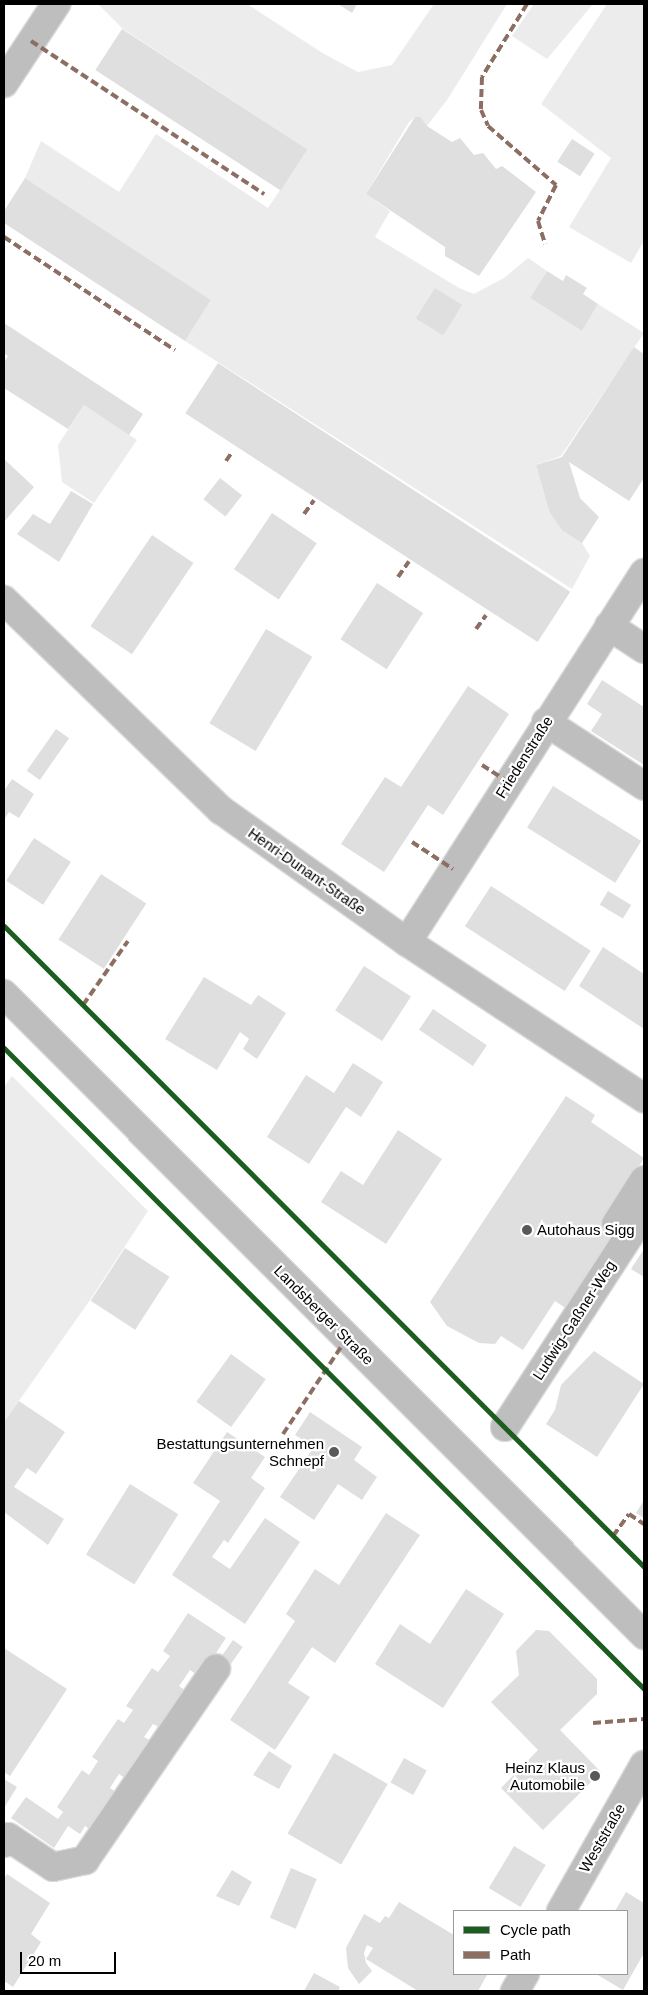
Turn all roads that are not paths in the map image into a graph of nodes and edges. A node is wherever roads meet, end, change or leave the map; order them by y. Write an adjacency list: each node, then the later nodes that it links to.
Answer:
1 (56, 4): 2 (street)
2 (4, 83)
3 (644, 573): 5 (street, Friedenstraße)
4 (4, 600): 9 (street, Henri-Dunant-Straße)
5 (609, 626): 6 (street); 7 (street, Friedenstraße)
6 (644, 648)
7 (546, 722): 8 (street); 9 (street, Friedenstraße)
8 (644, 786)
9 (407, 942): 11 (street, Henri-Dunant-Straße)
10 (4, 994): 16 (street, Landsberger Straße)
11 (644, 1098)
12 (644, 1180): 14 (street)
13 (644, 1213): 15 (street, Ludwig-Gaßner-Weg)
14 (616, 1224)
15 (505, 1427)
16 (644, 1635)
17 (216, 1670): 19 (street)
18 (644, 1764): 20 (street, Weststraße)
19 (4, 1843)
20 (561, 1910)
21 (524, 1975): 22 (street)
22 (515, 1991)

